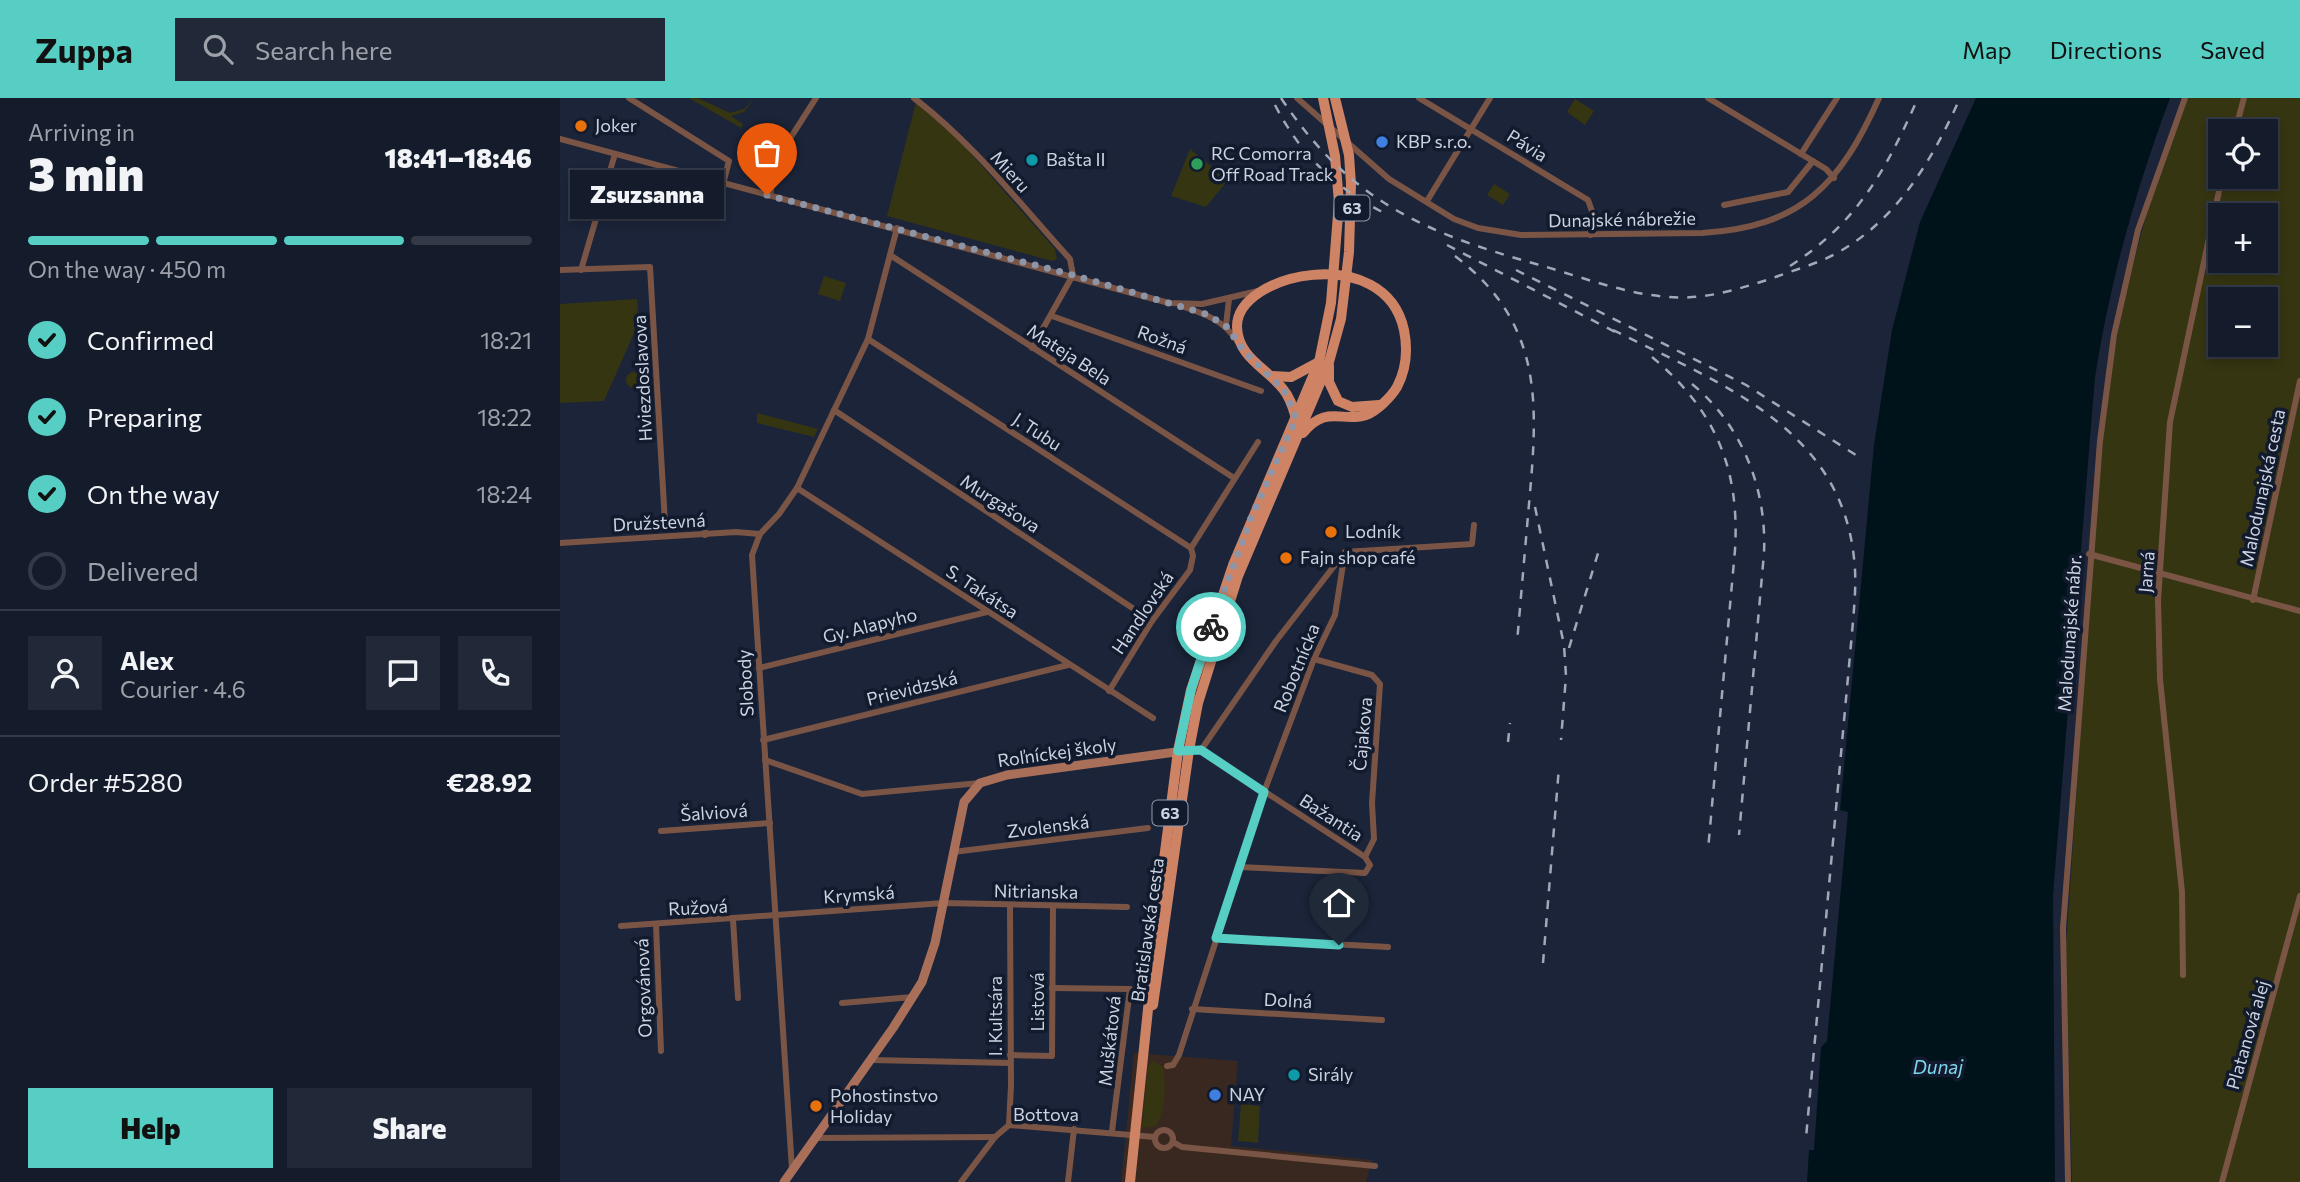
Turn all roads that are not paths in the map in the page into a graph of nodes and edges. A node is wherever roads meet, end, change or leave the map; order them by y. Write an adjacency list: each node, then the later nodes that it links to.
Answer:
1 (629, 98): 21 (street)
2 (816, 98): 23 (street)
3 (914, 98): 31 (street, Mieru)
4 (1297, 98): 24 (street, Dunajské nábrežie)
5 (1323, 98): 41 (main road, Bratislavská cesta / 63)
6 (1335, 98): 41 (main road, Bratislavská cesta / 63)
7 (1419, 98): 15 (street, Pávia)
8 (1490, 98): 15 (street)
9 (1708, 98): 18 (street)
10 (1837, 98): 18 (street)
11 (1879, 98): 20 (street, Dunajské nábrežie)
12 (2185, 98): 58 (street, Malodunajské nábr.)
13 (2244, 98): 14 (street)
14 (2238, 119)
15 (1471, 129): 24 (street); 27 (street, Pávia)
16 (560, 139): 17 (street)
17 (615, 154): 21 (street); 30 (street)
18 (1801, 154): 19 (street)
19 (1813, 161): 20 (street); 25 (street)
20 (1834, 178): 27 (street, Dunajské nábrežie)
21 (723, 184): 23 (street)
22 (2219, 189): 59 (street, Jarná)
23 (770, 195): 26 (street)
24 (1427, 201): 27 (street, Dunajské nábrežie)
25 (1724, 205)
26 (897, 228): 28 (street, Slobody); 31 (street)
27 (1590, 235)
28 (890, 255): 38 (street, Slobody); 39 (street, Mateja Bela)
29 (560, 270): 30 (street, Hviezdoslavova)
30 (581, 270): 54 (street, Hviezdoslavova)
31 (1073, 275): 34 (street); 35 (street)
32 (1259, 291): 33 (street); 36 (main road); 45 (main road)
33 (1229, 299): 34 (street); 36 (street); 37 (street)
34 (1169, 303): 37 (street)
35 (1052, 316): 39 (street); 44 (street, Rožná)
36 (1238, 318): 40 (main road)
37 (1226, 326): 40 (street)
38 (868, 338): 46 (street, Slobody); 56 (street, J. Tubu)
39 (1032, 348): 50 (street, Mateja Bela)
40 (1245, 352): 42 (main road)
41 (1324, 362): 42 (main road); 45 (main road); 47 (main road, Bratislavská cesta / 63); 49 (main road, Bratislavská cesta / 63)
42 (1272, 376): 47 (main road)
43 (2300, 381): 60 (street, Malodunajská cesta)
44 (1261, 391)
45 (1379, 405): 49 (main road)
46 (834, 410): 51 (street, Slobody); 63 (street, Murgašova)
47 (1296, 418): 71 (main road, Bratislavská cesta / 63)
48 (1258, 442): 50 (street, Handlovská)
49 (1296, 442): 71 (main road, Bratislavská cesta / 63)
50 (1234, 478): 56 (street, Handlovská)
51 (797, 488): 53 (street, Slobody); 62 (street, S. Takátsa)
52 (1474, 525): 57 (street)
53 (760, 534): 54 (street, Družstevná); 66 (street, Slobody)
54 (705, 535): 55 (street, Družstevná)
55 (560, 543)
56 (1191, 548): 63 (street, Handlovská)
57 (1345, 552): 64 (street, Robotnícka); 70 (street)
58 (2089, 554): 59 (street); 116 (street, Malodunajské nábr.)
59 (2162, 576): 60 (street); 92 (street, Jarná)
60 (2253, 600): 61 (street)
61 (2300, 611)
62 (988, 612): 65 (street, S. Takátsa); 66 (street, Gy. Alapyho)
63 (1152, 621): 67 (street, Handlovská)
64 (1314, 659): 74 (street, Robotnícka); 79 (street, Čajakova)
65 (1068, 665): 67 (street, S. Takátsa); 69 (street, Prievidzská)
66 (759, 668): 69 (street, Slobody)
67 (1109, 691): 68 (street, S. Takátsa)
68 (1153, 719)
69 (763, 740): 72 (street, Slobody)
70 (1201, 750): 71 (street, Roľníckej školy); 74 (street, Bažantia)
71 (1183, 751): 73 (main road, Roľníckej školy); 115 (main road, Bratislavská cesta / 63)
72 (765, 760): 73 (street); 75 (street, Slobody)
73 (980, 783): 78 (main road, Roľníckej školy)
74 (1264, 792): 79 (street, Bažantia); 80 (street, Robotnícka)
75 (770, 823): 77 (street, Šalviová); 86 (street, Slobody)
76 (1148, 828): 78 (street, Zvolenská)
77 (661, 831)
78 (953, 852): 82 (main road, Roľníckej školy)
79 (1365, 857): 80 (street, Bažantia)
80 (1238, 867): 90 (street, Robotnícka)
81 (2300, 896): 117 (street, Platanová alej)
82 (944, 903): 83 (street, Nitrianska); 86 (street, Krymská); 94 (main road, Roľníckej školy)
83 (1010, 905): 84 (street, Nitrianska); 100 (street, I. Kultsára)
84 (1053, 906): 85 (street, Nitrianska); 93 (street, Listová)
85 (1127, 907)
86 (777, 916): 87 (street, Ružová); 111 (street, Slobody)
87 (733, 920): 88 (street, Ružová); 95 (street)
88 (656, 924): 89 (street, Ružová); 99 (street, Orgovánová)
89 (621, 926)
90 (1216, 938): 91 (street); 97 (street, Robotnícka)
91 (1388, 947)
92 (2183, 975)
93 (1052, 988): 100 (street, Listová); 105 (street, Muškátová)
94 (914, 997): 96 (street); 101 (main road, Roľníckej školy)
95 (738, 998)
96 (842, 1003)
97 (1192, 1009): 98 (street, Dolná); 102 (street, Robotnícka)
98 (1382, 1020)
99 (661, 1051)
100 (1010, 1059): 101 (street); 103 (street, I. Kultsára)
101 (870, 1060): 108 (main road, Roľníckej školy)
102 (1167, 1066)
103 (1009, 1125): 104 (street, Bottova); 107 (street, Bottova)
104 (1074, 1129): 105 (street, Bottova); 114 (street)
105 (1112, 1131): 106 (street, Bottova)
106 (1155, 1136): 109 (street); 109 (street)
107 (995, 1137): 108 (street); 113 (street, Bottova)
108 (815, 1138): 111 (main road, Roľníckej školy)
109 (1173, 1142): 110 (street)
110 (1375, 1166)
111 (792, 1169): 112 (main road, Roľníckej školy)
112 (784, 1182)
113 (961, 1182)
114 (1068, 1182)
115 (1130, 1182)
116 (2068, 1182)
117 (2222, 1182)

